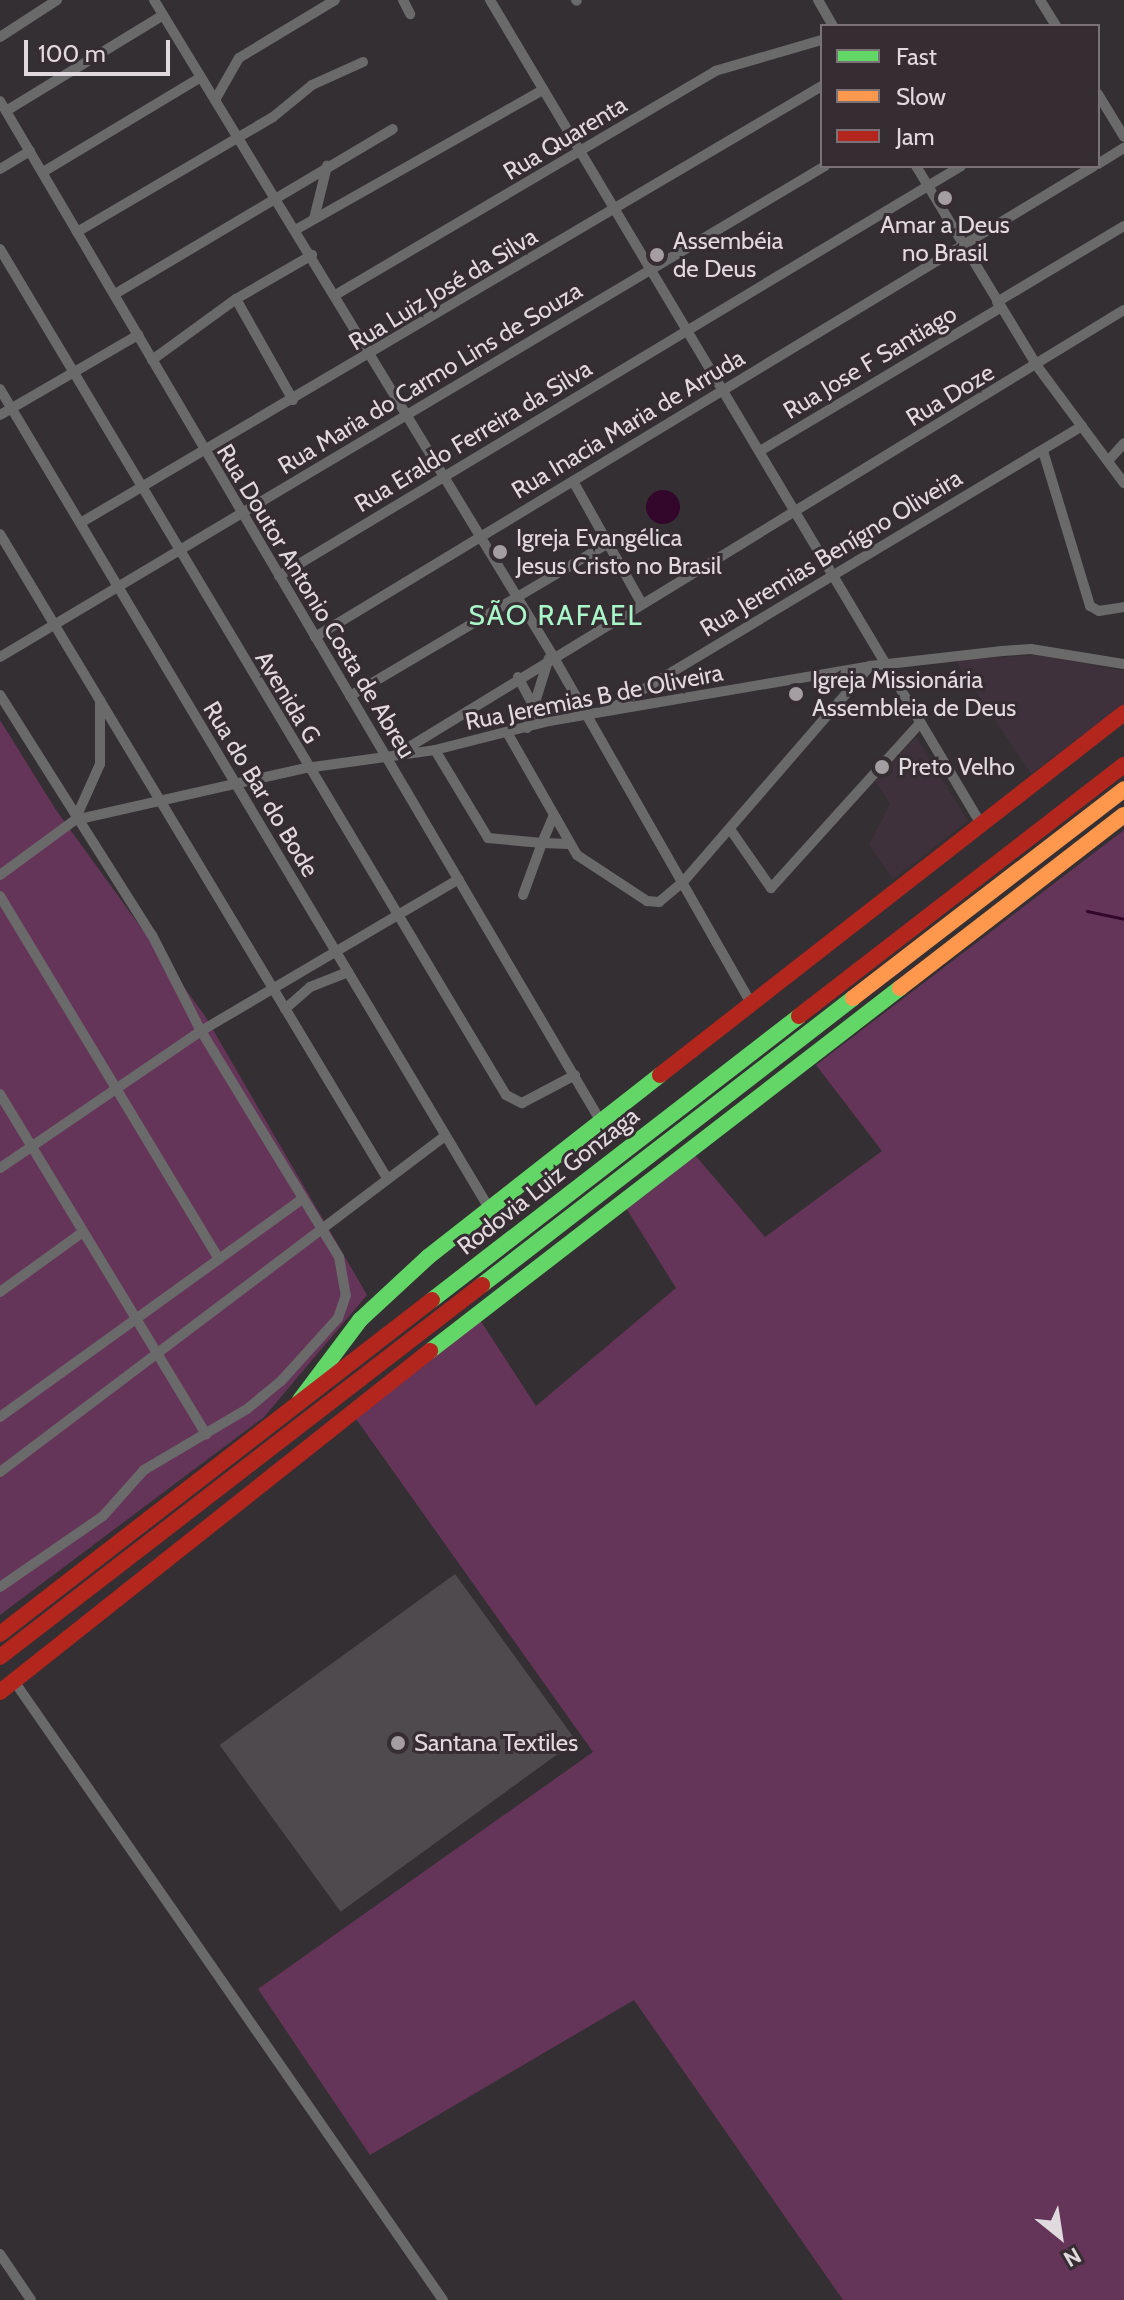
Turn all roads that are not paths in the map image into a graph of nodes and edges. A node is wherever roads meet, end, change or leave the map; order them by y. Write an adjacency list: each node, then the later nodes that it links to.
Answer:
1 (57, 0): 12 (street)
2 (154, 0): 9 (street)
3 (335, 0): 19 (street)
4 (403, 0): 8 (street)
5 (490, 0): 17 (street)
6 (818, 0): 10 (street)
7 (1040, 0): 11 (street)
8 (410, 14)
9 (163, 15): 15 (street); 20 (street)
10 (832, 24)
11 (1055, 24)
12 (0, 37)
13 (820, 41): 26 (street, Rua Quarenta)
14 (363, 62): 23 (street)
15 (201, 77): 19 (street); 34 (street)
16 (820, 87): 37 (street, Rua Luiz José da Silva)
17 (543, 90): 26 (street); 38 (street)
18 (1100, 97): 22 (street)
19 (215, 100): 23 (street)
20 (3, 106): 25 (street, Rua Doutor Antonio Costa de Abreu)
21 (393, 129): 28 (street)
22 (1122, 131)
23 (238, 138): 36 (street); 41 (street)
24 (1124, 148): 27 (street, Rua Inacia Maria de Arruda)
25 (30, 151): 33 (street); 34 (street, Rua Doutor Antonio Costa de Abreu)
26 (582, 152): 37 (street); 47 (street, Rua Quarenta)
27 (1100, 163)
28 (327, 166): 36 (street); 38 (street)
29 (822, 168): 45 (street, Rua Maria do Carmo Lins de Souza)
30 (917, 168): 35 (street)
31 (958, 168): 35 (street, Rua Eraldo Ferreira da Silva)
32 (1091, 168): 42 (street, Rua Inacia Maria de Arruda)
33 (0, 169)
34 (43, 172): 41 (street, Rua Doutor Antonio Costa de Abreu)
35 (928, 186): 42 (street); 51 (street, Rua Eraldo Ferreira da Silva)
36 (276, 196): 40 (street); 46 (street)
37 (616, 208): 45 (street); 53 (street, Rua Luiz José da Silva)
38 (314, 219): 40 (street)
39 (1124, 226): 49 (street, Rua Jose F Santiago)
40 (297, 229): 44 (street)
41 (77, 232): 46 (street, Rua Doutor Antonio Costa de Abreu)
42 (962, 245): 49 (street); 58 (street, Rua Inacia Maria de Arruda)
43 (0, 249): 56 (street, Avenida G)
44 (312, 255): 47 (street); 48 (street)
45 (653, 267): 51 (street); 62 (street, Rua Maria do Carmo Lins de Souza)
46 (115, 294): 52 (street, Rua Doutor Antonio Costa de Abreu)
47 (337, 294): 53 (street)
48 (236, 299): 54 (street); 59 (street)
49 (999, 305): 55 (street); 66 (street, Rua Jose F Santiago)
50 (1124, 310): 55 (street, Rua Doze)
51 (689, 331): 58 (street); 69 (street, Rua Eraldo Ferreira da Silva)
52 (138, 335): 54 (street, Rua Doutor Antonio Costa de Abreu); 56 (street)
53 (371, 356): 59 (street, Rua Luiz José da Silva); 62 (street)
54 (152, 360): 65 (street, Rua Doutor Antonio Costa de Abreu)
55 (1037, 366): 63 (street); 73 (street, Rua Doze)
56 (73, 373): 60 (street); 72 (street, Avenida G)
57 (0, 389): 60 (street, Rua do Bar do Bode)
58 (723, 391): 66 (street); 70 (street, Rua Inacia Maria de Arruda)
59 (293, 400): 65 (street, Rua Luiz José da Silva)
60 (12, 408): 61 (street); 75 (street, Rua do Bar do Bode)
61 (0, 415)
62 (406, 418): 69 (street); 74 (street, Rua Maria do Carmo Lins de Souza)
63 (1082, 426): 67 (street, Rua Jeremias Benígno Oliveira); 68 (street)
64 (1124, 443): 68 (street)
65 (203, 451): 72 (street, Rua Luiz José da Silva); 74 (street, Rua Doutor Antonio Costa de Abreu)
66 (760, 451): 73 (street)
67 (1043, 451): 80 (street, Rua Jeremias Benígno Oliveira); 85 (street)
68 (1108, 461): 71 (street)
69 (442, 478): 77 (street); 81 (street, Rua Eraldo Ferreira da Silva)
70 (573, 481): 77 (street, Rua Inacia Maria de Arruda); 78 (street)
71 (1124, 483)
72 (139, 488): 75 (street, Rua Luiz José da Silva); 79 (street, Avenida G)
73 (796, 511): 80 (street); 84 (street, Rua Doze)
74 (241, 515): 79 (street, Rua Maria do Carmo Lins de Souza); 81 (street, Rua Doutor Antonio Costa de Abreu)
75 (82, 522): 82 (street, Rua do Bar do Bode)
76 (0, 534): 86 (street)
77 (479, 537): 83 (street); 87 (street, Rua Inacia Maria de Arruda)
78 (607, 544): 83 (street); 84 (street)
79 (178, 552): 82 (street, Rua Maria do Carmo Lins de Souza); 107 (street, Avenida G)
80 (834, 575): 90 (street); 99 (street, Rua Jeremias Benígno Oliveira)
81 (279, 576): 87 (street, Rua Doutor Antonio Costa de Abreu)
82 (119, 587): 86 (street, Rua Maria do Carmo Lins de Souza); 108 (street, Rua do Bar do Bode)
83 (517, 598): 89 (street); 95 (street)
84 (642, 604): 89 (street, Rua Doze)
85 (1124, 607)
86 (56, 624): 88 (street, Rua Maria do Carmo Lins de Souza); 96 (street)
87 (315, 637): 95 (street, Rua Doutor Antonio Costa de Abreu)
88 (0, 657)
89 (551, 657): 93 (street, Rua Doze); 97 (street); 100 (street)
90 (886, 664): 91 (street, Rua Jeremias B de Oliveira); 92 (street, Rua Jeremias B de Oliveira); 101 (street)
91 (1124, 664)
92 (870, 666): 99 (street, Rua Jeremias B de Oliveira); 115 (street)
93 (518, 677): 97 (street); 105 (street, Rua Doze)
94 (0, 695): 113 (street)
95 (350, 696): 105 (street, Rua Doutor Antonio Costa de Abreu)
96 (100, 699): 110 (street); 113 (street)
97 (534, 707): 102 (street)
98 (1124, 713): 114 (main road)
99 (600, 714): 100 (street, Rua Jeremias B de Oliveira)
100 (588, 715): 102 (street, Rua Jeremias B de Oliveira); 120 (street)
101 (920, 723): 114 (street); 115 (street)
102 (527, 728): 103 (street, Rua Jeremias B de Oliveira)
103 (508, 734): 104 (street, Rua Jeremias B de Oliveira); 111 (street)
104 (435, 750): 105 (street, Rua Jeremias B de Oliveira); 116 (street)
105 (390, 757): 107 (street, Rua Jeremias B de Oliveira); 119 (street, Rua Doutor Antonio Costa de Abreu)
106 (1124, 765): 146 (main road, Rodovia Luiz Gonzaga)
107 (306, 768): 108 (street, Rua Jeremias B de Oliveira); 123 (street, Avenida G)
108 (235, 787): 110 (street, Rua Jeremias B de Oliveira); 124 (street, Rua do Bar do Bode)
109 (1124, 789): 152 (main road, Rodovia Luiz Gonzaga)
110 (164, 801): 113 (street, Rua Jeremias B de Oliveira); 126 (street)
111 (554, 815): 116 (street); 117 (street)
112 (1124, 815): 153 (main road)
113 (75, 820): 118 (street); 129 (street)
114 (981, 824): 127 (main road)
115 (730, 829): 120 (street)
116 (542, 843): 117 (street); 121 (street)
117 (570, 844): 120 (street)
118 (0, 875)
119 (459, 879): 123 (street); 130 (street, Rua Doutor Antonio Costa de Abreu)
120 (683, 882): 127 (street)
121 (523, 895)
122 (0, 896): 131 (street)
123 (393, 915): 124 (street); 130 (street, Avenida G)
124 (334, 948): 125 (street, Rua do Bar do Bode); 126 (street)
125 (348, 972): 128 (street); 134 (street, Rua do Bar do Bode)
126 (275, 992): 128 (street); 129 (street)
127 (751, 1003): 133 (main road)
128 (285, 1009): 137 (street)
129 (201, 1031): 131 (street); 138 (street)
130 (575, 1075): 133 (street, Rua Doutor Antonio Costa de Abreu)
131 (115, 1087): 135 (street); 142 (street)
132 (0, 1094): 135 (street)
133 (600, 1120): 139 (main road)
134 (445, 1136): 137 (street); 139 (street, Rua do Bar do Bode)
135 (32, 1145): 136 (street); 141 (street)
136 (0, 1168)
137 (387, 1178): 140 (street)
138 (302, 1199): 140 (street); 142 (street)
139 (489, 1208): 146 (main road)
140 (321, 1227): 145 (street); 148 (street)
141 (83, 1232): 143 (street); 144 (street)
142 (219, 1259): 144 (street)
143 (0, 1292)
144 (134, 1319): 145 (street); 147 (street)
145 (155, 1354): 148 (street); 149 (street)
146 (295, 1409): 151 (main road, Rodovia Luiz Gonzaga)
147 (0, 1417)
148 (206, 1434): 150 (street)
149 (0, 1472)
150 (0, 1587)
151 (1, 1630)
152 (0, 1657)
153 (14, 1681): 154 (main road); 157 (street)
154 (0, 1692)
155 (0, 2254): 156 (street)
156 (31, 2300)
157 (443, 2300)

